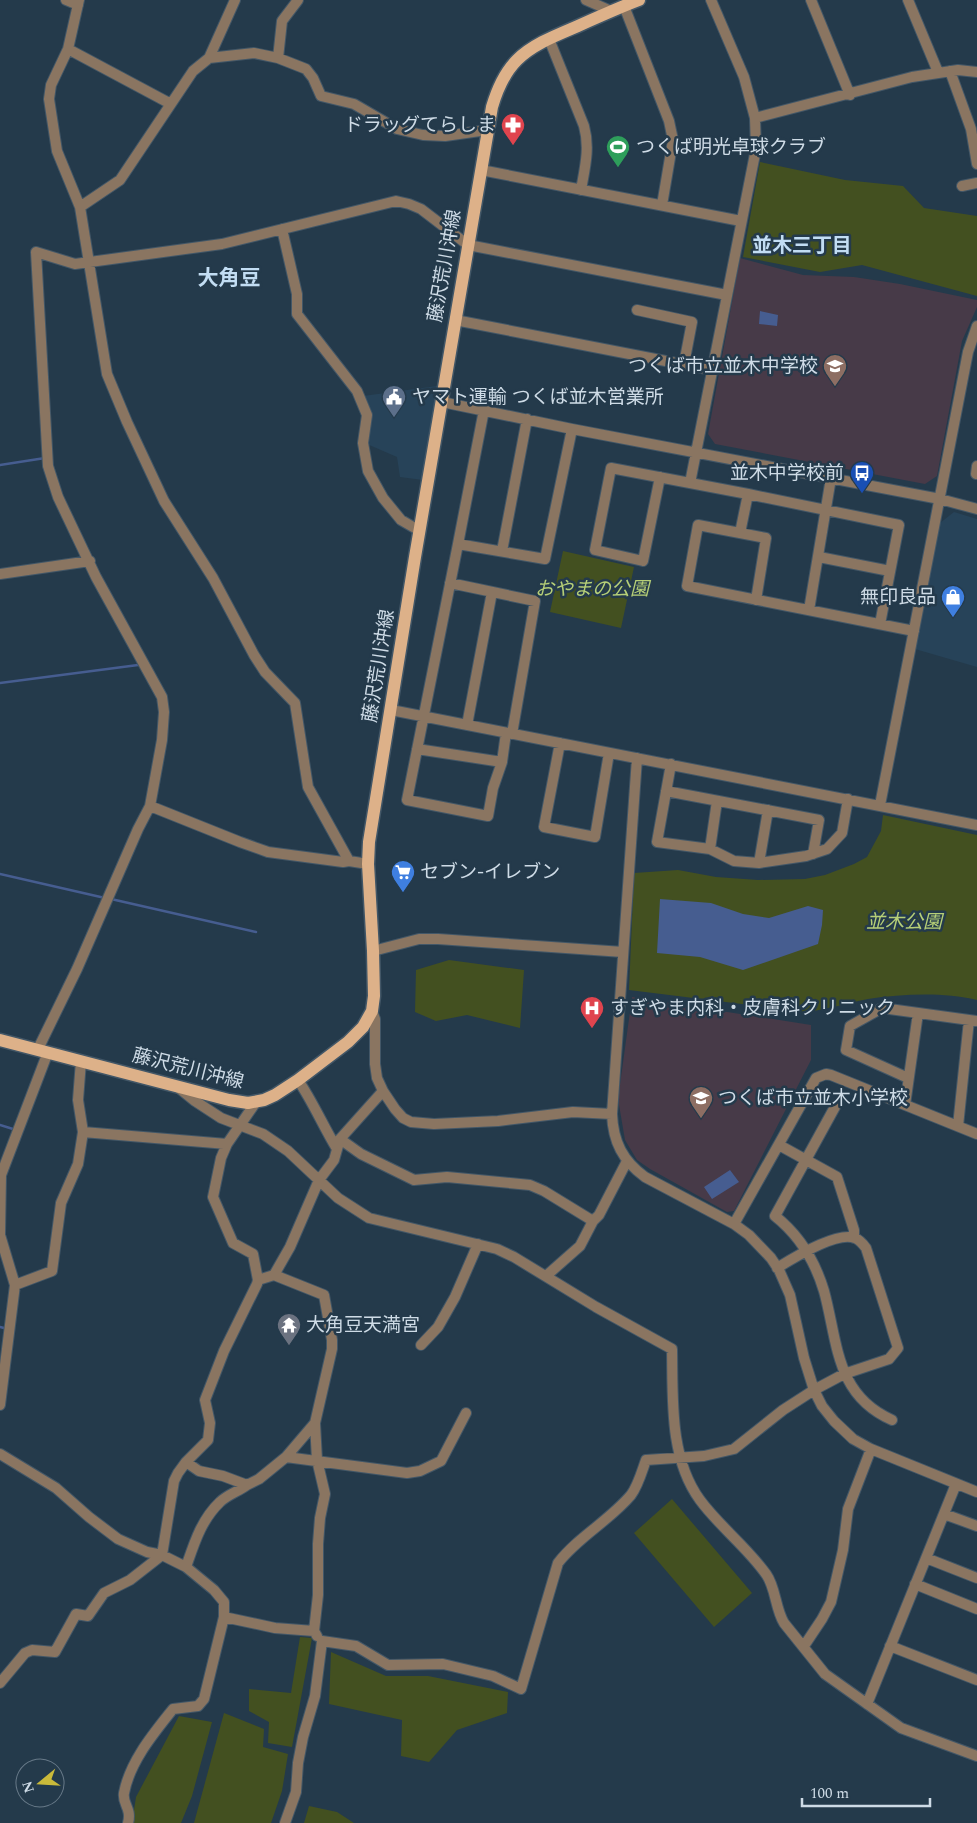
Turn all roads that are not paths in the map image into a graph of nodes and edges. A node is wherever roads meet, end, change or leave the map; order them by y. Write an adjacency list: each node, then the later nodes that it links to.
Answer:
1 (66, 0): 9 (street)
2 (235, 0): 14 (street)
3 (298, 0): 15 (street)
4 (586, 0): 11 (street)
5 (639, 0): 10 (main road, 藤沢荒川沖線)
6 (711, 0): 21 (street)
7 (811, 0): 19 (street)
8 (908, 0): 17 (street)
9 (78, 2): 13 (street)
10 (624, 6): 11 (main road, 藤沢荒川沖線); 29 (street)
11 (611, 12): 12 (main road, 藤沢荒川沖線)
12 (549, 39): 23 (main road, 藤沢荒川沖線); 28 (street)
13 (68, 49): 20 (street); 30 (street)
14 (209, 58): 15 (street); 20 (street)
15 (278, 58): 23 (street)
16 (950, 71): 17 (street); 18 (street); 22 (street)
17 (938, 72): 19 (street)
18 (977, 72)
19 (850, 94): 21 (street)
20 (171, 104): 30 (street)
21 (755, 118): 31 (street)
22 (974, 128): 24 (street)
23 (487, 130): 25 (main road, 藤沢荒川沖線)
24 (977, 164)
25 (481, 170): 28 (street); 33 (main road, 藤沢荒川沖線)
26 (977, 183): 27 (street)
27 (962, 186)
28 (582, 190): 29 (street)
29 (662, 205): 31 (street)
30 (80, 206): 34 (street)
31 (741, 221): 35 (street)
32 (282, 229): 33 (street); 34 (street); 55 (street)
33 (468, 245): 35 (street); 37 (main road, 藤沢荒川沖線)
34 (90, 262): 60 (street); 88 (street)
35 (727, 295): 40 (street)
36 (637, 310): 39 (street)
37 (455, 320): 39 (street); 41 (main road, 藤沢荒川沖線)
38 (977, 326): 52 (street)
39 (684, 364): 40 (street)
40 (712, 370): 45 (street)
41 (442, 402): 42 (street); 55 (main road, 藤沢荒川沖線)
42 (484, 410): 43 (street); 57 (street)
43 (527, 420): 44 (street); 58 (street)
44 (572, 429): 45 (street); 58 (street)
45 (696, 452): 49 (street); 50 (street)
46 (977, 466): 47 (street)
47 (977, 474)
48 (660, 477): 48 (street); 50 (street)
49 (831, 478): 52 (street); 54 (street)
50 (690, 483): 51 (street)
51 (748, 494): 54 (street); 56 (street)
52 (940, 499): 53 (street); 68 (street)
53 (977, 509)
54 (827, 510): 59 (street); 61 (street)
55 (420, 531): 69 (main road, 藤沢荒川沖線)
56 (740, 532): 65 (street); 65 (street)
57 (458, 544): 58 (street); 63 (street)
58 (502, 552)
59 (818, 557): 61 (street); 66 (street)
60 (90, 561): 62 (street); 83 (street)
61 (890, 571): 67 (street)
62 (0, 574)
63 (450, 583): 64 (street); 70 (street)
64 (492, 592): 71 (street); 72 (street)
65 (756, 600): 66 (street)
66 (809, 610): 67 (street)
67 (880, 624): 68 (street)
68 (914, 631): 82 (street)
69 (390, 710): 70 (street); 90 (main road, 藤沢荒川沖線)
70 (423, 717): 71 (street); 74 (street)
71 (467, 725): 72 (street)
72 (508, 733): 73 (street); 77 (street)
73 (560, 743): 75 (street); 75 (street)
74 (417, 749): 77 (street); 77 (street)
75 (609, 753): 76 (street)
76 (637, 758): 78 (street); 92 (street)
77 (502, 762)
78 (671, 764): 79 (street); 80 (street)
79 (666, 791): 81 (street); 86 (street)
80 (848, 799): 82 (street); 87 (street)
81 (717, 801): 84 (street); 86 (street)
82 (880, 805): 85 (street)
83 (150, 806): 88 (street); 97 (street)
84 (768, 810): 87 (street); 89 (street)
85 (977, 825)
86 (710, 850): 89 (street)
87 (813, 854): 89 (street)
88 (349, 860): 90 (street)
89 (759, 863)
90 (368, 864): 91 (main road, 藤沢荒川沖線)
91 (374, 951): 92 (street); 93 (main road, 藤沢荒川沖線)
92 (623, 952): 106 (street)
93 (372, 1011): 100 (main road, 藤沢荒川沖線); 102 (street)
94 (918, 1013): 95 (street); 99 (street); 99 (street)
95 (973, 1020): 108 (street)
96 (0, 1040): 97 (main road, 藤沢荒川沖線)
97 (43, 1051): 98 (main road, 藤沢荒川沖線); 126 (street)
98 (81, 1061): 101 (main road, 藤沢荒川沖線); 109 (street)
99 (908, 1078): 105 (street)
100 (298, 1080): 103 (main road, 藤沢荒川沖線); 112 (street)
101 (179, 1088): 103 (main road, 藤沢荒川沖線); 107 (street)
102 (383, 1091): 106 (street); 112 (street)
103 (256, 1102): 107 (street)
104 (836, 1105): 114 (street)
105 (905, 1105): 108 (street); 113 (street)
106 (612, 1114): 115 (street)
107 (239, 1125): 111 (street); 116 (street)
108 (958, 1126): 110 (street)
109 (83, 1132): 111 (street); 126 (street)
110 (977, 1134)
111 (227, 1144): 125 (street)
112 (339, 1144): 116 (street); 117 (street)
113 (779, 1145): 114 (street); 118 (street)
114 (806, 1160): 119 (street); 121 (street)
115 (627, 1161): 117 (street); 118 (street)
116 (319, 1180): 120 (street); 123 (street)
117 (593, 1221): 124 (street)
118 (734, 1224): 122 (street)
119 (854, 1238): 121 (street); 128 (street)
120 (478, 1244): 124 (street); 127 (street)
121 (806, 1250): 122 (street); 128 (street)
122 (778, 1268): 129 (street)
123 (274, 1274): 125 (street); 133 (street)
124 (546, 1276): 137 (street)
125 (258, 1280): 139 (street)
126 (15, 1284): 130 (street)
127 (421, 1345)
128 (844, 1374): 129 (street); 132 (street)
129 (814, 1390): 134 (street); 137 (street)
130 (0, 1404)
131 (466, 1414): 138 (street)
132 (892, 1420)
133 (315, 1423): 136 (street); 138 (street)
134 (871, 1449): 140 (street); 154 (street)
135 (0, 1454): 145 (street)
136 (286, 1457): 138 (street); 141 (street)
137 (681, 1459): 153 (street); 154 (street)
138 (317, 1460): 152 (street)
139 (186, 1462): 141 (street); 145 (street)
140 (956, 1484): 142 (street); 143 (street)
141 (247, 1485): 147 (street)
142 (977, 1492)
143 (944, 1514): 144 (street); 146 (street)
144 (977, 1526)
145 (162, 1555): 147 (street); 157 (street)
146 (926, 1558): 148 (street); 149 (street)
147 (186, 1568): 151 (street)
148 (977, 1578)
149 (915, 1584): 150 (street); 155 (street)
150 (977, 1609)
151 (224, 1617): 152 (street); 160 (street)
152 (314, 1632): 153 (street)
153 (322, 1641): 161 (street)
154 (804, 1646): 158 (street)
155 (890, 1646): 156 (street); 158 (street)
156 (977, 1680)
157 (0, 1683)
158 (867, 1704): 159 (street)
159 (977, 1756)
160 (128, 1823)
161 (285, 1823)

